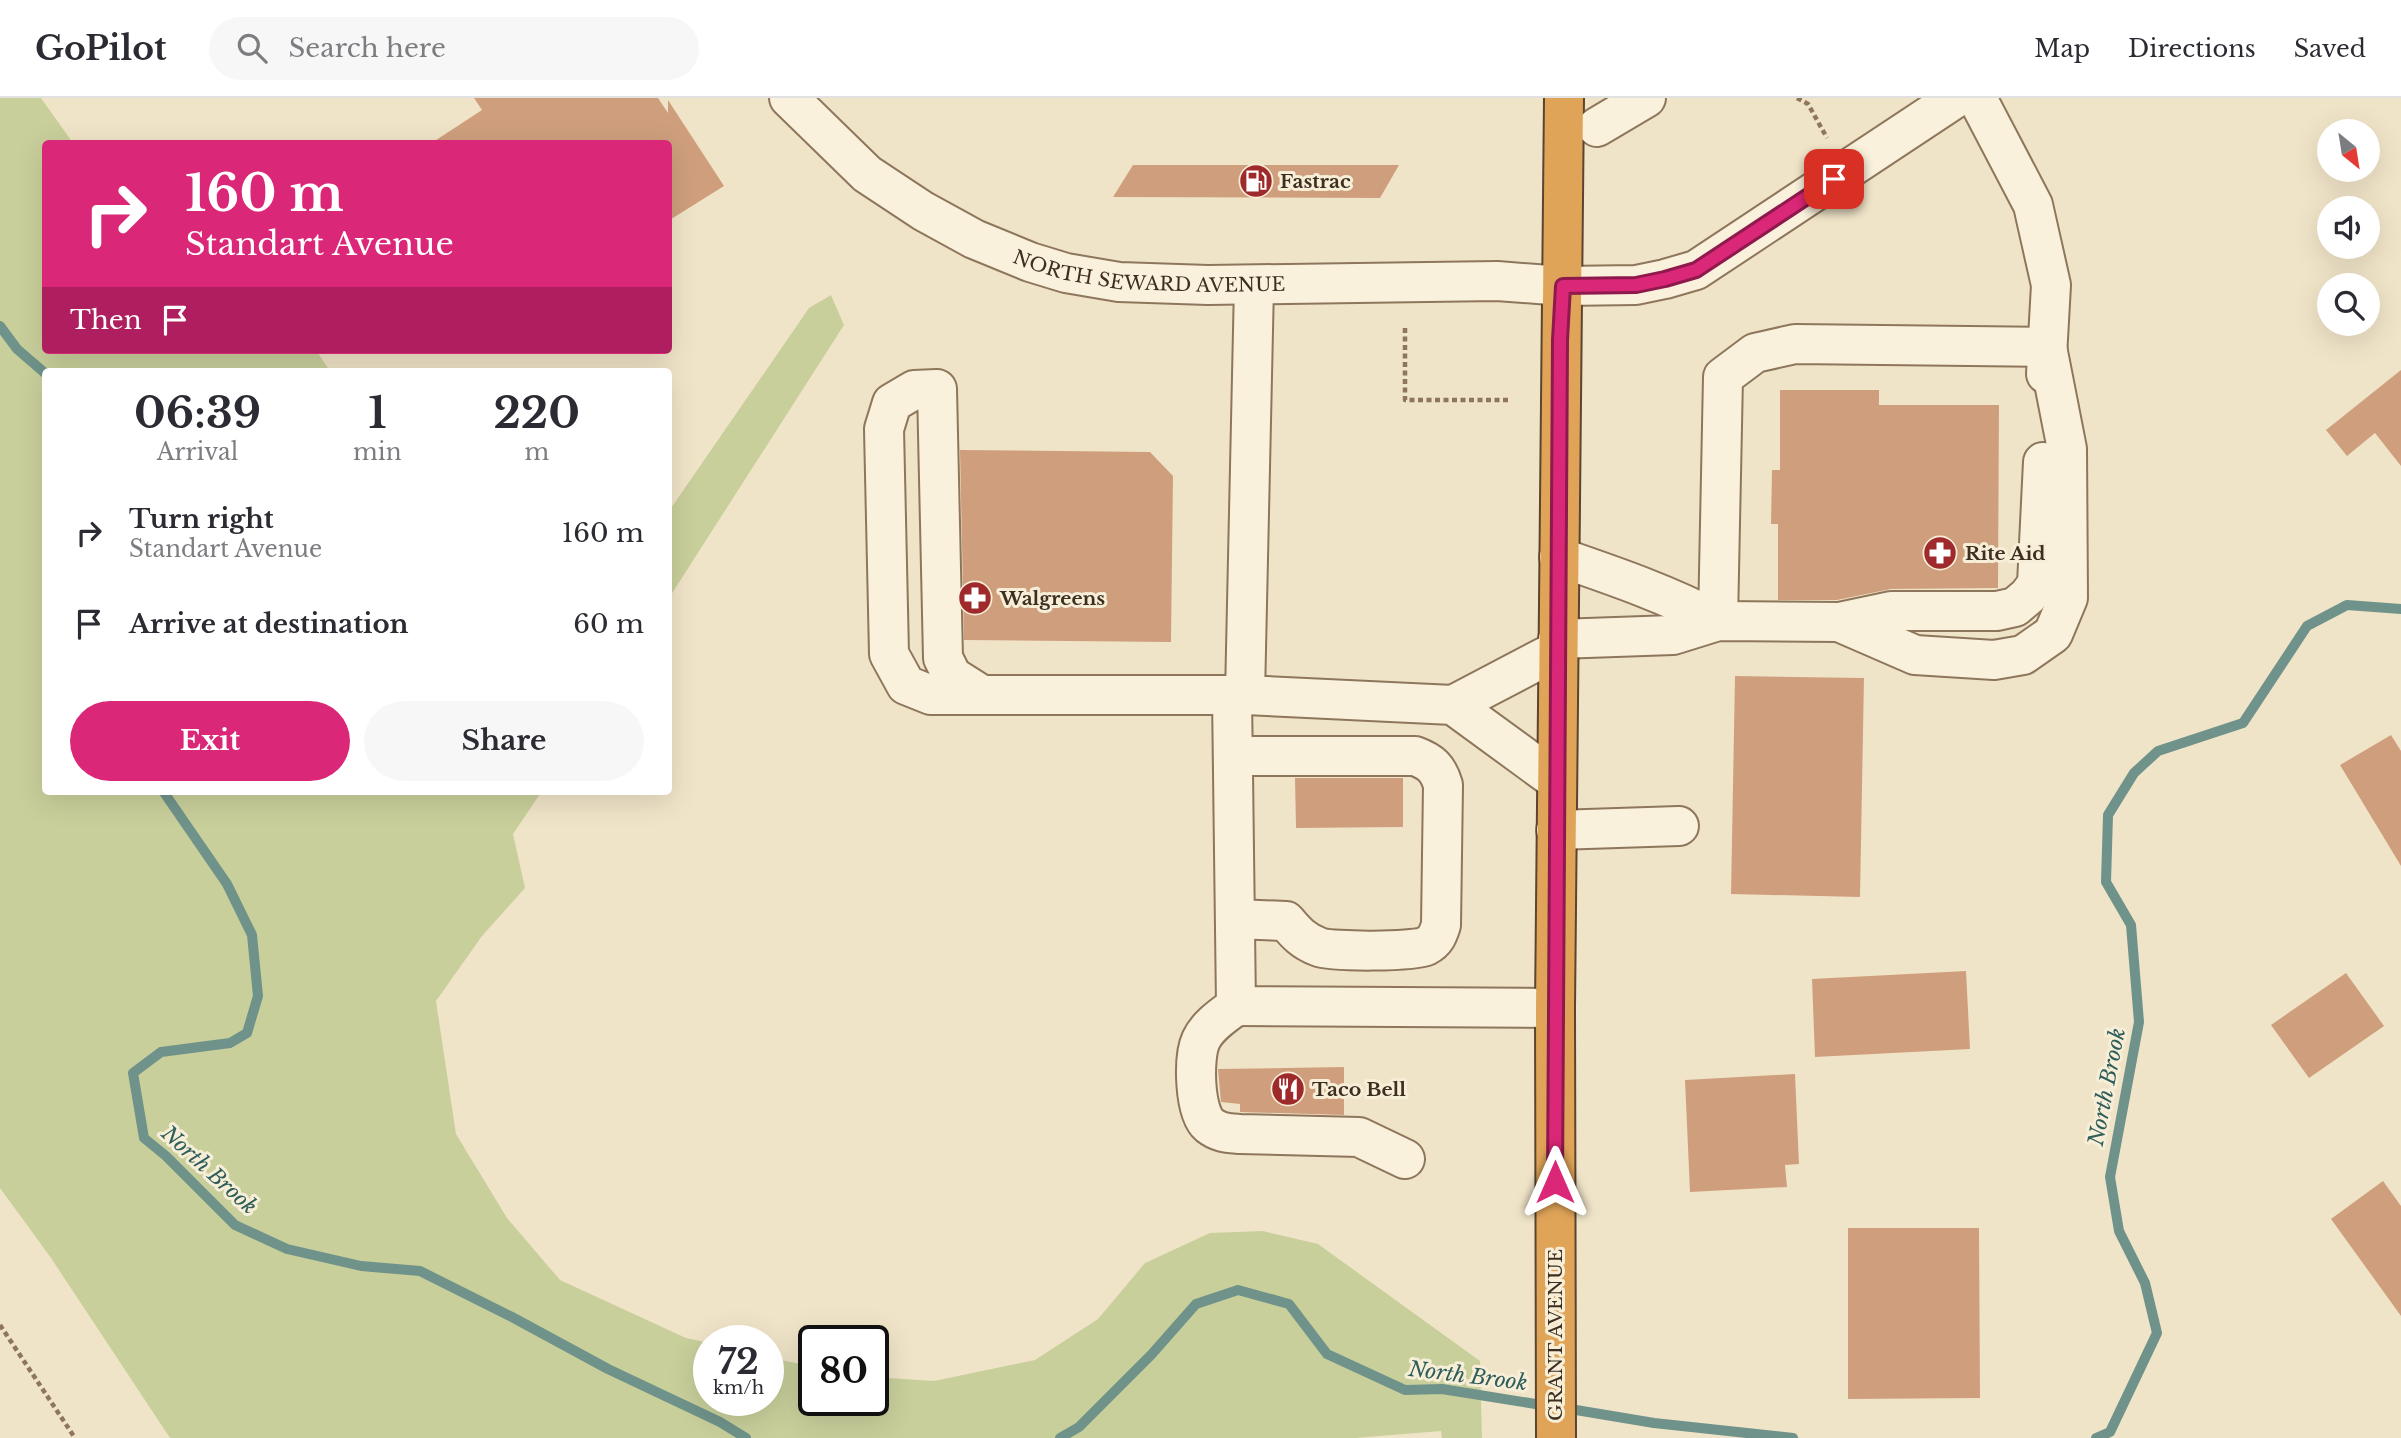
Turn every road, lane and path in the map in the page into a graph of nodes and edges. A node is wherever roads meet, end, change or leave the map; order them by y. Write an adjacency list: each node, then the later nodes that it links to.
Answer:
1 (789, 98): 10 (street, NORTH SEWARD AVENUE)
2 (1564, 98): 11 (highway, GRANT AVENUE)
3 (1646, 98): 8 (street)
4 (1797, 98): 9 (path)
5 (1956, 98): 7 (street, NORTH SEWARD AVENUE)
6 (1977, 98): 13 (street)
7 (1910, 111): 11 (street, NORTH SEWARD AVENUE)
8 (1597, 127)
9 (1831, 144)
10 (1254, 285): 11 (street, NORTH SEWARD AVENUE); 20 (street)
11 (1563, 286): 15 (highway, GRANT AVENUE)
12 (1405, 328): 14 (path)
13 (2047, 347): 16 (street); 17 (street); 17 (street)
14 (1507, 400)
15 (1559, 557): 16 (street); 18 (highway, GRANT AVENUE)
16 (1717, 621): 17 (street); 18 (street)
17 (1839, 622)
18 (1558, 644): 21 (street); 23 (highway, GRANT AVENUE)
19 (973, 695): 19 (street); 20 (street)
20 (1239, 695): 21 (street); 22 (street)
21 (1453, 705): 23 (street)
22 (1233, 756): 26 (street); 26 (street)
23 (1557, 781): 25 (highway, GRANT AVENUE)
24 (1679, 826): 25 (street)
25 (1556, 830): 28 (highway, GRANT AVENUE)
26 (1235, 919): 27 (street)
27 (1236, 1006): 28 (street); 29 (street)
28 (1555, 1008): 32 (highway, GRANT AVENUE)
29 (1405, 1159)
30 (0, 1325): 31 (path)
31 (75, 1438)
32 (1556, 1438)

